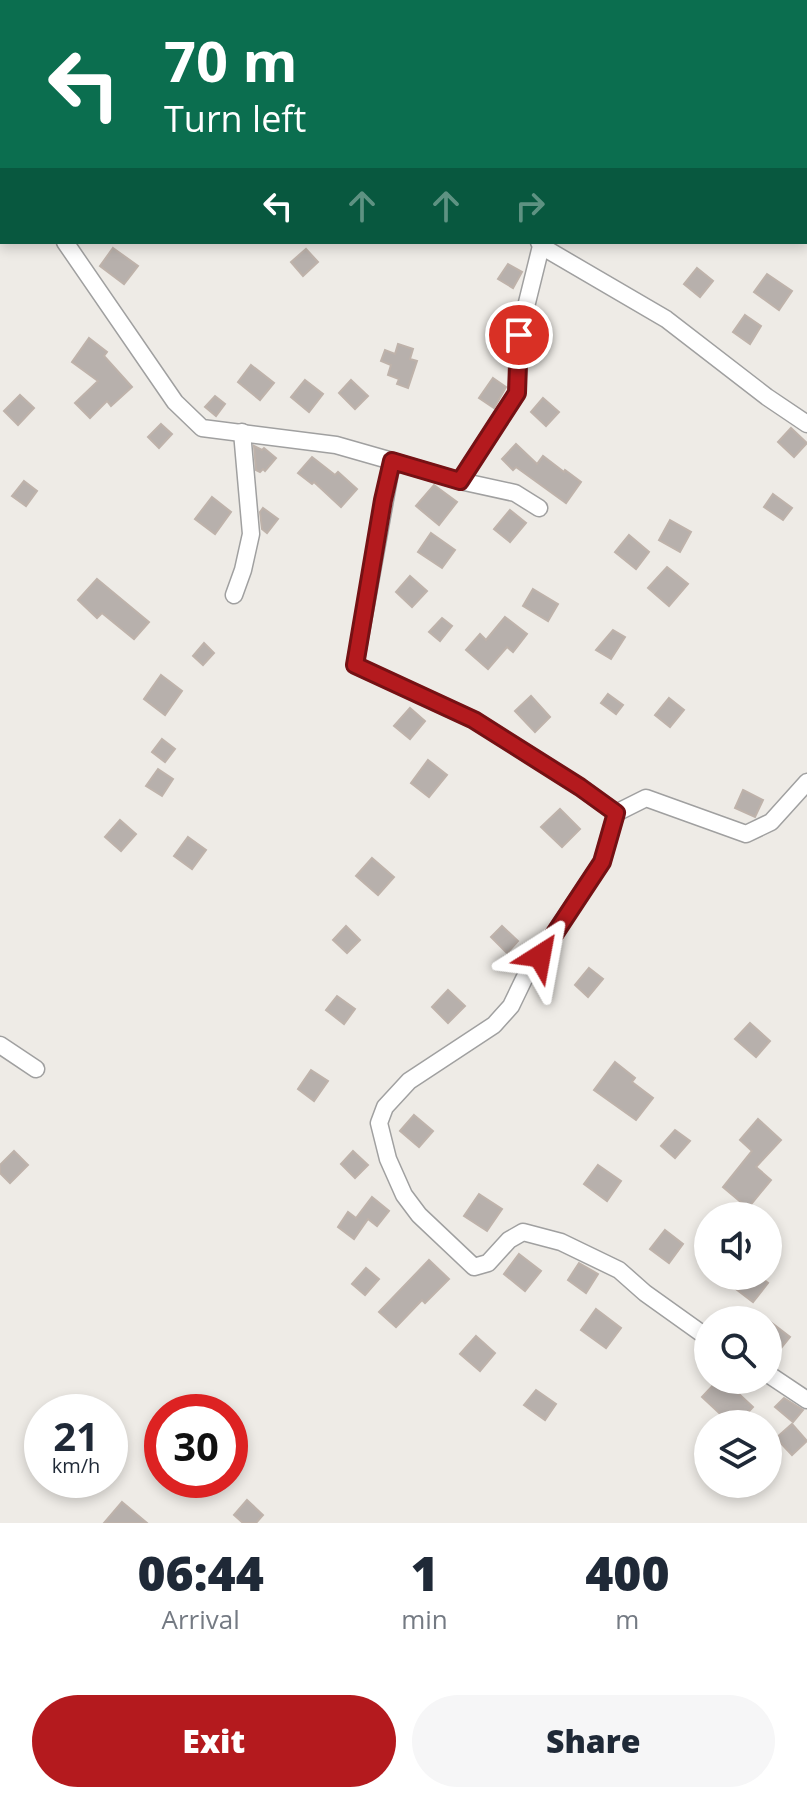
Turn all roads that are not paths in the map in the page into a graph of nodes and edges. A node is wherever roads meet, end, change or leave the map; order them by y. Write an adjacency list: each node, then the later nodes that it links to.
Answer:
1 (66, 244): 4 (street)
2 (540, 244): 3 (street); 6 (street)
3 (807, 424)
4 (242, 432): 5 (street); 8 (street)
5 (392, 461): 6 (street); 10 (street)
6 (460, 481): 7 (street)
7 (539, 508)
8 (234, 595)
9 (807, 782): 10 (street)
10 (616, 813): 13 (street)
11 (0, 1045): 12 (street)
12 (36, 1069)
13 (694, 1328)
14 (782, 1383): 15 (street)
15 (807, 1400)

